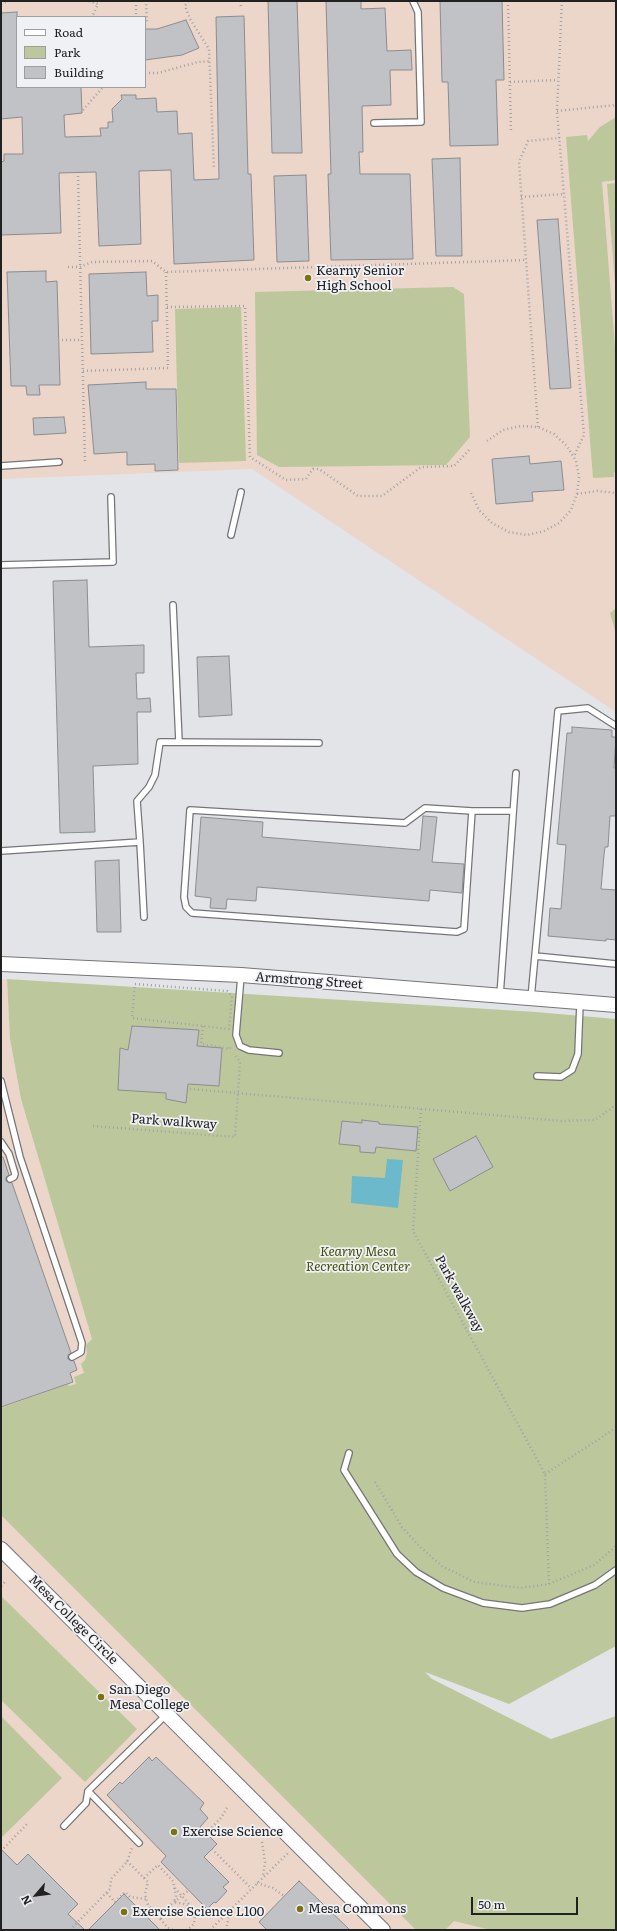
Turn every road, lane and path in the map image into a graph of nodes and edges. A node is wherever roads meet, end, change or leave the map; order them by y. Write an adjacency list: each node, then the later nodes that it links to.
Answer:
1 (8, 1): 10 (path)
2 (89, 1): 12 (path)
3 (136, 1): 13 (path)
4 (146, 1): 14 (path)
5 (188, 1): 15 (path)
6 (240, 1): 11 (path)
7 (413, 1): 23 (lane)
8 (508, 1): 18 (path)
9 (562, 1): 17 (path)
10 (1, 4)
11 (241, 6)
12 (92, 16)
13 (136, 16)
14 (146, 24)
15 (210, 61): 16 (path); 26 (path)
16 (146, 73)
17 (558, 80): 18 (path); 22 (path)
18 (510, 82): 24 (path)
19 (103, 88): 21 (path)
20 (616, 105): 22 (path)
21 (83, 110)
22 (557, 111): 25 (path)
23 (374, 123)
24 (512, 132)
25 (560, 138): 28 (path); 29 (path)
26 (214, 169)
27 (78, 176): 32 (path)
28 (565, 194): 29 (path); 41 (path)
29 (521, 197): 30 (path)
30 (526, 260): 33 (path); 38 (path)
31 (68, 267): 32 (path)
32 (80, 267): 33 (path); 36 (path)
33 (166, 272): 34 (path)
34 (167, 307): 37 (path); 40 (path)
35 (58, 340): 36 (path)
36 (81, 340): 37 (path)
37 (82, 371): 43 (path)
38 (538, 427): 39 (path); 41 (path)
39 (487, 440)
40 (470, 449)
41 (574, 456): 48 (path)
42 (59, 462): 44 (lane)
43 (85, 463)
44 (1, 466)
45 (241, 492): 50 (lane)
46 (470, 493): 48 (path)
47 (616, 493): 48 (path)
48 (578, 494)
49 (111, 498): 51 (lane)
50 (231, 535)
51 (1, 565)
52 (173, 605): 54 (lane)
53 (616, 726): 62 (lane)
54 (179, 742): 55 (lane); 59 (lane)
55 (319, 743)
56 (516, 773): 58 (lane)
57 (472, 811): 57 (lane); 58 (lane)
58 (513, 811): 66 (lane)
59 (140, 842): 60 (lane); 61 (lane)
60 (1, 851)
61 (144, 917)
62 (535, 956): 64 (lane); 67 (lane)
63 (1, 964): 65 (street, Armstrong Street)
64 (616, 964)
65 (241, 975): 66 (street, Armstrong Street); 75 (lane)
66 (500, 996): 67 (street, Armstrong Street)
67 (531, 998): 68 (street, Armstrong Street)
68 (580, 1002): 69 (street, Armstrong Street); 76 (lane)
69 (616, 1005)
70 (203, 1026): 71 (path); 71 (path); 74 (path)
71 (229, 1029): 72 (path)
72 (229, 1035)
73 (230, 1042): 74 (path)
74 (230, 1048): 79 (path, Park walkway)
75 (279, 1053)
76 (537, 1076)
77 (1, 1081): 85 (lane)
78 (190, 1089): 79 (path)
79 (238, 1093): 81 (path); 82 (path, Park walkway)
80 (616, 1105): 81 (path)
81 (421, 1109): 88 (path, Park walkway)
82 (93, 1126)
83 (1, 1142): 84 (lane)
84 (10, 1179)
85 (72, 1357)
86 (616, 1428): 88 (path)
87 (349, 1453): 92 (lane)
88 (545, 1474): 94 (path, Park walkway)
89 (375, 1482): 94 (path)
90 (616, 1546): 94 (path)
91 (1, 1548): 96 (street, Mesa College Circle)
92 (616, 1570)
93 (5, 1582): 95 (path)
94 (549, 1584)
95 (1, 1586)
96 (167, 1714): 97 (lane); 105 (street, Mesa College Circle)
97 (88, 1791): 100 (lane); 101 (lane)
98 (227, 1808): 102 (path)
99 (28, 1823): 107 (path)
100 (64, 1826)
101 (129, 1833): 104 (lane); 108 (path)
102 (206, 1833)
103 (262, 1842): 109 (path)
104 (139, 1843)
105 (297, 1844): 109 (path); 130 (street, Mesa College Circle)
106 (212, 1849): 113 (path)
107 (1, 1851)
108 (127, 1861): 110 (path); 115 (path)
109 (262, 1876): 111 (path)
110 (144, 1878): 112 (path); 118 (path)
111 (256, 1883): 113 (path); 117 (path)
112 (175, 1887): 116 (path); 119 (path)
113 (251, 1888): 121 (path)
114 (189, 1890): 116 (path)
115 (106, 1893): 118 (path); 125 (path)
116 (182, 1896): 119 (path); 120 (path)
117 (284, 1896)
118 (146, 1899): 122 (path)
119 (174, 1902): 120 (path); 123 (path)
120 (191, 1908): 127 (path)
121 (230, 1910): 128 (path); 129 (path)
122 (153, 1911): 123 (path); 124 (path)
123 (162, 1911): 124 (path)
124 (162, 1921): 126 (path)
125 (70, 1930)
126 (174, 1930)
127 (187, 1930)
128 (210, 1930)
129 (226, 1930)
130 (383, 1930)

